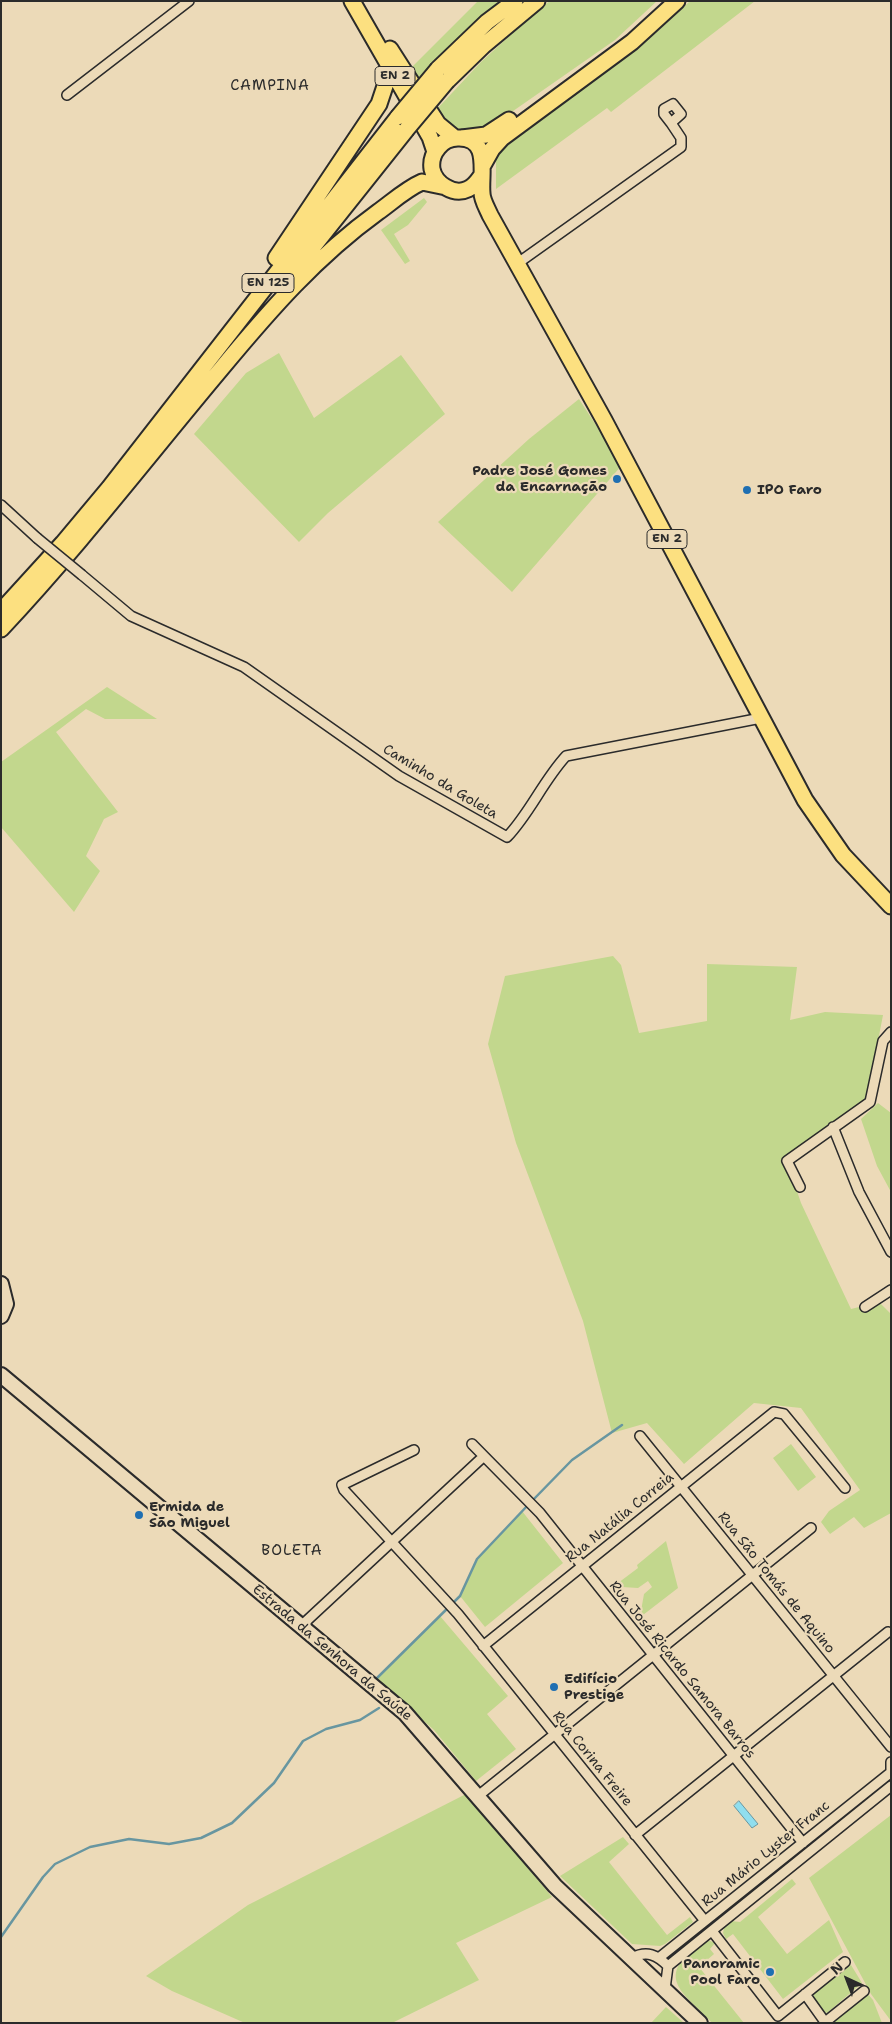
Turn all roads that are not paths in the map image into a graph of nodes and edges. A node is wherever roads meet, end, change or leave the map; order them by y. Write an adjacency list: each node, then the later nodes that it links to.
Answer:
1 (189, 1): 12 (street)
2 (352, 1): 10 (main road, EN 2)
3 (359, 1): 15 (main road, EN 2)
4 (504, 1): 9 (main road)
5 (515, 1): 9 (main road)
6 (537, 1): 11 (main road)
7 (665, 1): 15 (main road)
8 (677, 1): 17 (main road)
9 (467, 40): 11 (main road)
10 (388, 63): 16 (main road, EN 2); 22 (main road)
11 (443, 75): 14 (main road, bridge)
12 (67, 95)
13 (671, 123): 19 (street)
14 (402, 124): 21 (main road, EN 125); 22 (main road, EN 125)
15 (459, 138): 16 (main road); 17 (main road, EN 2)
16 (435, 152): 18 (main road, EN 2)
17 (482, 170): 18 (main road); 19 (main road, EN 2)
18 (457, 190): 20 (main road, EN 2); 21 (main road)
19 (518, 263): 20 (main road, EN 2)
20 (581, 378): 26 (main road, EN 2)
21 (196, 398): 25 (main road, EN 125)
22 (139, 450): 24 (main road, EN 125)
23 (1, 505): 26 (street, Caminho da Goleta, bridge)
24 (1, 611)
25 (1, 629)
26 (761, 718): 27 (main road, EN 2)
27 (891, 906)
28 (891, 1032): 29 (street)
29 (833, 1127): 30 (street); 31 (street)
30 (800, 1187)
31 (891, 1252)
32 (1, 1284): 35 (street)
33 (891, 1290): 34 (street)
34 (865, 1307)
35 (1, 1316)
36 (1, 1375): 47 (street, Estrada da Senhora da Saúde)
37 (640, 1436): 41 (street, Rua São Tomás de Aquino)
38 (472, 1444): 40 (street, Rua José Ricardo Samora Barros)
39 (414, 1450): 44 (street, Rua Corina Freire)
40 (484, 1456): 44 (street); 45 (street, Rua José Ricardo Samora Barros)
41 (681, 1487): 42 (street, Rua Natália Correia); 45 (street, Rua Natália Correia); 46 (street, Rua São Tomás de Aquino)
42 (845, 1488)
43 (811, 1528): 46 (street)
44 (392, 1541): 47 (street); 49 (street, Rua Corina Freire)
45 (582, 1566): 49 (street, Rua Natália Correia); 50 (street, Rua José Ricardo Samora Barros)
46 (752, 1576): 50 (street); 51 (street, Rua São Tomás de Aquino)
47 (301, 1626): 58 (street, Estrada da Senhora da Saúde)
48 (888, 1632): 51 (street)
49 (483, 1646): 52 (street, Rua Corina Freire)
50 (653, 1656): 52 (street); 54 (street, Rua José Ricardo Samora Barros)
51 (833, 1676): 53 (street, Rua São Tomás de Aquino); 54 (street)
52 (555, 1734): 58 (street); 59 (street, Rua Corina Freire)
53 (891, 1747)
54 (733, 1756): 59 (street); 60 (street, Rua José Ricardo Samora Barros)
55 (891, 1762): 56 (street)
56 (890, 1774): 60 (street, Rua Mário Lyster Franc)
57 (891, 1786): 62 (street, Rua Mário Lyster Franc)
58 (478, 1796): 64 (street, Estrada da Senhora da Saúde)
59 (635, 1835): 61 (street, Rua Corina Freire)
60 (803, 1843): 61 (street, Rua Mário Lyster Franc)
61 (705, 1921): 63 (street, Rua Mário Lyster Franc)
62 (712, 1931): 66 (street, Rua Mário Lyster Franc); 69 (street)
63 (660, 1957): 64 (street); 66 (street)
64 (632, 1958): 67 (street, Estrada da Senhora da Saúde)
65 (845, 1962): 69 (street)
66 (668, 1966): 67 (street)
67 (665, 1989): 71 (street, Estrada da Senhora da Saúde)
68 (864, 1992): 70 (street)
69 (805, 1994): 70 (street)
70 (825, 2022)
71 (700, 2023)

